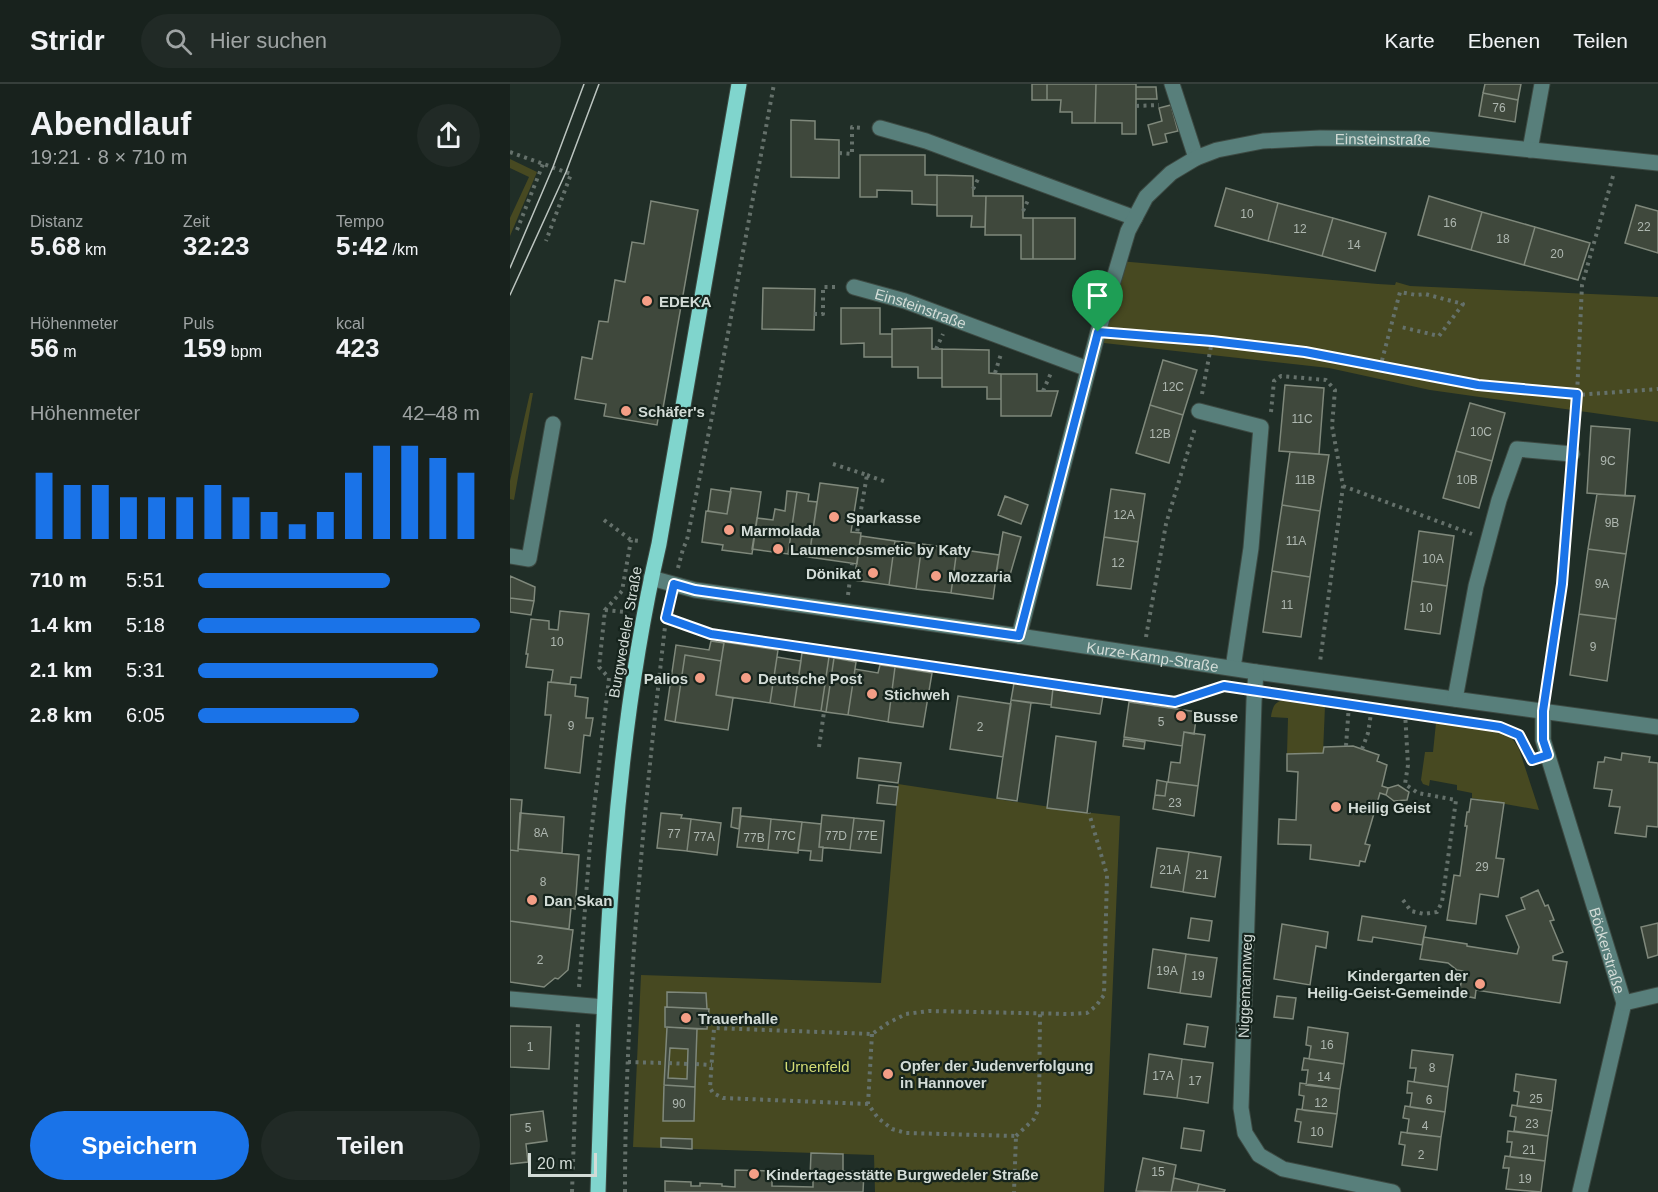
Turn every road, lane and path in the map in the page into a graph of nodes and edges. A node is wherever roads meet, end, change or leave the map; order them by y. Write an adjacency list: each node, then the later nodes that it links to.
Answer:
1 (739, 84): 38 (main road, Burgwedeler Straße)
2 (774, 84): 39 (path)
3 (1172, 84): 9 (street)
4 (1542, 84): 6 (street)
5 (880, 128): 8 (path); 13 (street)
6 (1530, 150): 9 (street, Einsteinstraße); 10 (street, Einsteinstraße)
7 (510, 152): 12 (path)
8 (839, 153)
9 (1196, 158): 13 (street, Einsteinstraße)
10 (1618, 159): 11 (street, Einsteinstraße); 24 (path)
11 (1658, 163)
12 (543, 164): 14 (path); 15 (path)
13 (1135, 218): 19 (street, Einsteinstraße)
14 (517, 230)
15 (546, 241)
16 (854, 287): 17 (path); 22 (street, Einsteinstraße)
17 (814, 314)
18 (1401, 327): 21 (path)
19 (1098, 332): 20 (path); 22 (street, Einsteinstraße)
20 (1212, 341): 21 (path); 25 (path)
21 (1380, 368): 24 (path)
22 (1088, 369): 42 (street, Einsteinstraße)
23 (1658, 389): 24 (path)
24 (1577, 394): 28 (path)
25 (1199, 411): 27 (street); 44 (path)
26 (554, 424): 36 (street)
27 (1261, 428): 32 (path); 46 (street)
28 (1572, 454): 35 (street); 54 (path)
29 (833, 464): 30 (path)
30 (867, 475): 31 (path); 34 (path)
31 (886, 482)
32 (1343, 486): 35 (path); 48 (path)
33 (604, 520): 67 (path)
34 (857, 533)
35 (1489, 540): 50 (street)
36 (510, 556)
37 (852, 564): 40 (path)
38 (651, 578): 39 (street, Kurze-Kamp-Straße); 68 (main road, Burgwedeler Straße)
39 (674, 584): 40 (street, Kurze-Kamp-Straße); 41 (path)
40 (846, 611): 42 (street, Kurze-Kamp-Straße)
41 (666, 618): 43 (path); 71 (path)
42 (1019, 636): 44 (street, Kurze-Kamp-Straße)
43 (833, 652): 45 (path); 49 (path)
44 (1143, 655): 46 (street, Kurze-Kamp-Straße)
45 (832, 658)
46 (1233, 668): 47 (street, Kurze-Kamp-Straße)
47 (1256, 672): 48 (street, Kurze-Kamp-Straße); 49 (street, Niggemannweg)
48 (1318, 681): 50 (street, Kurze-Kamp-Straße)
49 (1255, 690): 81 (street, Niggemannweg)
50 (1455, 699): 54 (street, Kurze-Kamp-Straße)
51 (1349, 704): 58 (path)
52 (1383, 709): 60 (path)
53 (1394, 711): 63 (path)
54 (1543, 711): 57 (street, Kurze-Kamp-Straße); 61 (street, Böckerstraße)
55 (825, 712): 59 (path)
56 (1476, 723): 61 (path)
57 (1658, 727)
58 (1346, 746)
59 (819, 747)
60 (1362, 749)
61 (1548, 755): 66 (street, Böckerstraße)
62 (1089, 813): 69 (path)
63 (1403, 900)
64 (1658, 995): 66 (street)
65 (510, 999): 67 (street)
66 (1624, 1003): 82 (street, Böckerstraße)
67 (578, 1005): 68 (street); 77 (path)
68 (604, 1007): 78 (main road, Burgwedeler Straße)
69 (1040, 1014): 70 (path); 76 (path)
70 (872, 1034): 74 (path); 75 (path)
71 (628, 1062): 72 (path); 79 (path)
72 (688, 1064)
73 (696, 1064): 74 (path)
74 (712, 1065): 75 (path)
75 (868, 1104): 76 (path)
76 (1016, 1136): 80 (path)
77 (572, 1192)
78 (598, 1192)
79 (625, 1192)
80 (1014, 1192)
81 (1393, 1192)
82 (1580, 1192)

